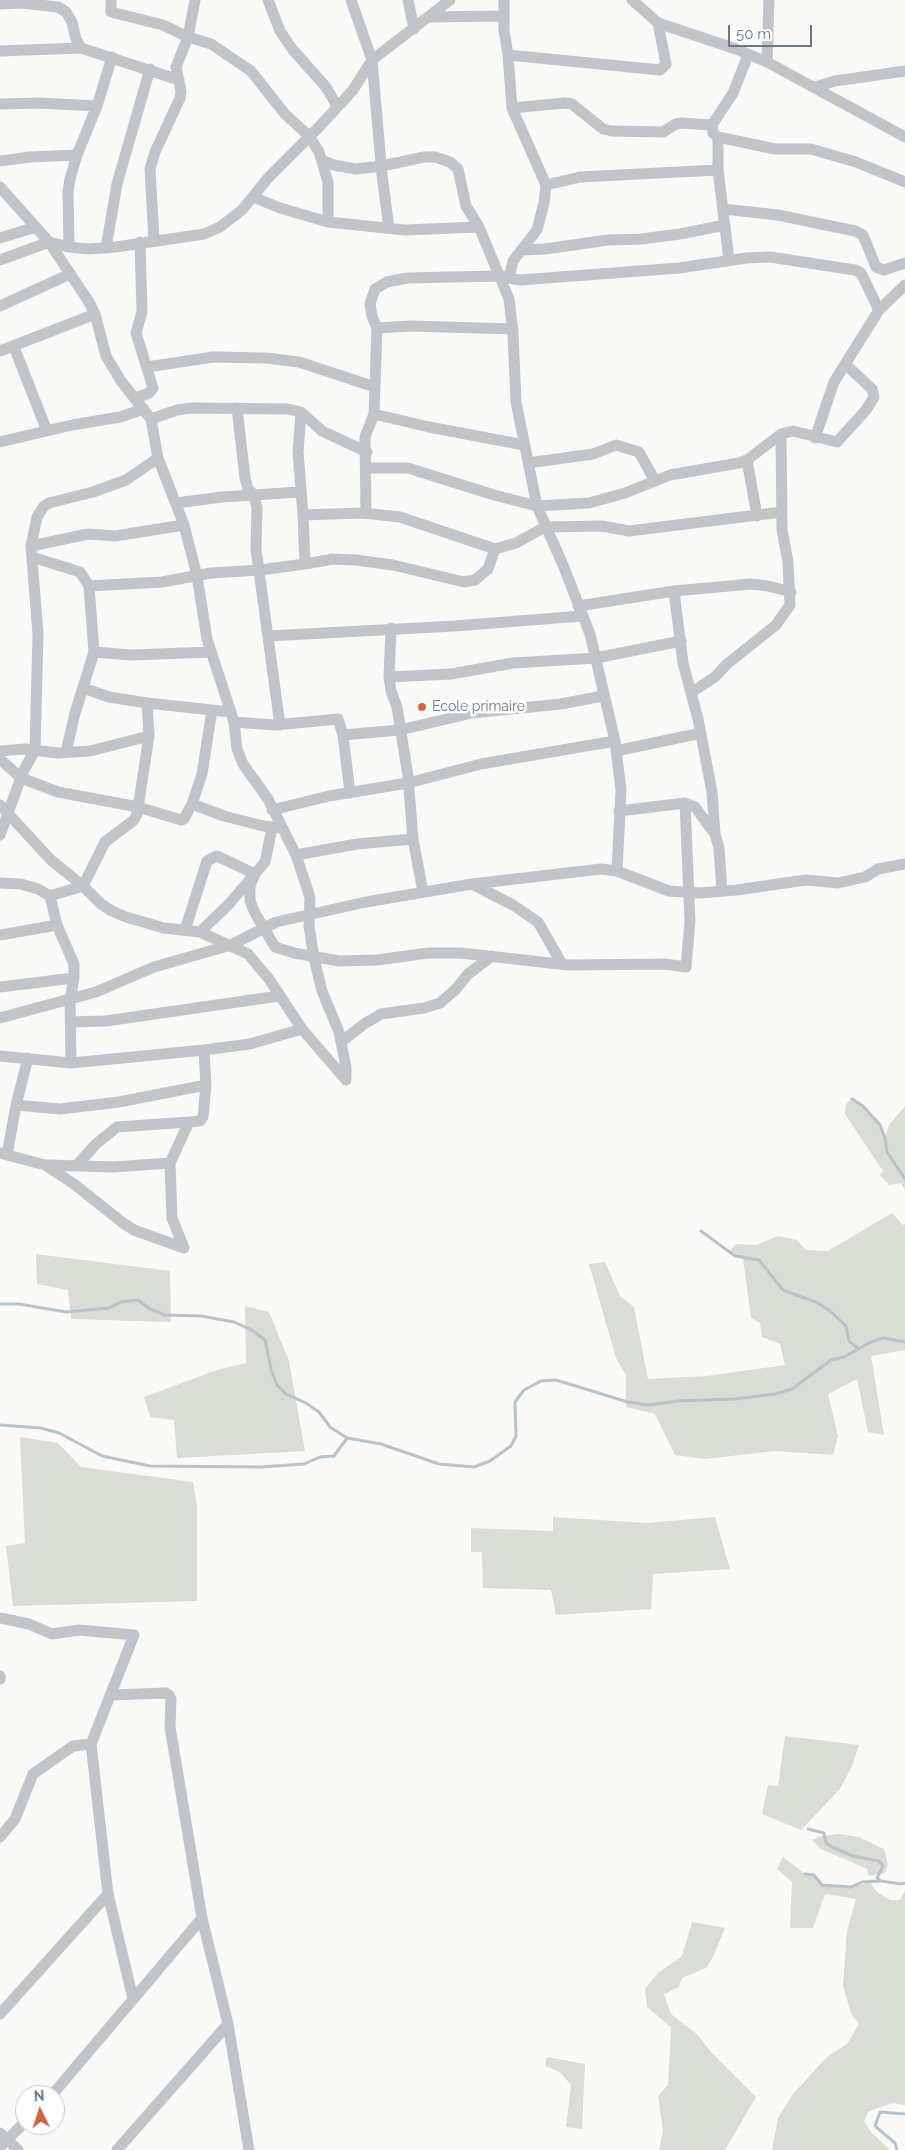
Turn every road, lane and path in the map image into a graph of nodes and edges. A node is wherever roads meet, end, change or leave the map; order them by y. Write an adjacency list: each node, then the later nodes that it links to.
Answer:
1 (111, 0): 15 (street)
2 (195, 0): 15 (street)
3 (268, 0): 29 (street)
4 (351, 0): 21 (street)
5 (408, 0): 14 (street)
6 (450, 0): 12 (street)
7 (504, 0): 11 (street)
8 (632, 0): 13 (street)
9 (769, 0): 22 (street)
10 (0, 4): 16 (street)
11 (504, 16): 12 (street); 19 (street)
12 (430, 17): 14 (street)
13 (658, 23): 18 (street); 19 (street)
14 (414, 29): 21 (street)
15 (188, 38): 25 (street); 32 (street)
16 (81, 48): 17 (street); 20 (street)
17 (0, 51)
18 (748, 54): 22 (street); 31 (street)
19 (508, 55): 30 (street)
20 (112, 57): 23 (street); 28 (street)
21 (372, 60): 29 (street); 38 (street)
22 (767, 62): 26 (street)
23 (150, 69): 25 (street); 56 (street)
24 (905, 71): 26 (street)
25 (179, 80): 52 (street)
26 (815, 87): 34 (street)
27 (0, 104): 28 (street)
28 (97, 106): 35 (street)
29 (337, 106): 32 (street)
30 (512, 108): 31 (street); 41 (street)
31 (712, 125): 33 (street)
32 (309, 136): 36 (street); 43 (street)
33 (718, 137): 39 (street); 40 (street)
34 (905, 137)
35 (77, 155): 37 (street); 55 (street)
36 (322, 160): 38 (street); 46 (street)
37 (0, 161)
38 (382, 166): 49 (street); 50 (street)
39 (718, 170): 41 (street); 45 (street)
40 (905, 182)
41 (546, 185): 57 (street)
42 (0, 187): 44 (street)
43 (253, 197): 46 (street); 52 (street)
44 (6, 199): 48 (street)
45 (723, 209): 47 (street); 60 (street)
46 (328, 222): 50 (street)
47 (724, 225): 57 (street); 59 (street)
48 (36, 227): 51 (street); 53 (street)
49 (479, 227): 50 (street); 62 (street)
50 (389, 228)
51 (0, 238)
52 (154, 240): 54 (street)
53 (49, 242): 55 (street); 58 (street); 61 (street)
54 (140, 242): 56 (street); 72 (street)
55 (69, 247): 56 (street)
56 (106, 248)
57 (523, 250): 62 (street)
58 (0, 260)
59 (729, 260): 62 (street); 65 (street)
60 (905, 263)
61 (70, 274): 64 (street); 66 (street)
62 (504, 277): 67 (street); 68 (street)
63 (905, 285): 65 (street)
64 (0, 306)
65 (879, 310): 71 (street)
66 (95, 314): 69 (street); 74 (street)
67 (378, 328): 68 (street); 73 (street)
68 (512, 329): 83 (street)
69 (14, 347): 70 (street); 79 (street)
70 (0, 352)
71 (845, 364): 81 (street); 81 (street)
72 (147, 367): 73 (street); 74 (street)
73 (375, 387): 78 (street)
74 (136, 398): 77 (street)
75 (237, 408): 76 (street); 77 (street); 91 (street)
76 (302, 412): 84 (street); 90 (street)
77 (147, 414): 79 (street); 85 (street)
78 (374, 414): 83 (street); 84 (street)
79 (47, 431): 82 (street)
80 (782, 434): 81 (street); 86 (street); 94 (street)
81 (815, 438)
82 (0, 442)
83 (524, 445): 87 (street)
84 (366, 452): 88 (street)
85 (158, 458): 92 (street); 101 (street)
86 (747, 460): 89 (street); 97 (street)
87 (528, 463): 89 (street); 93 (street)
88 (366, 468): 93 (street); 95 (street)
89 (655, 481): 93 (street)
90 (300, 492): 91 (street); 96 (street)
91 (254, 495): 92 (street); 103 (street)
92 (176, 502): 98 (street)
93 (537, 506): 99 (street)
94 (782, 512): 97 (street); 107 (street)
95 (366, 513): 96 (street); 100 (street)
96 (303, 515): 102 (street)
97 (757, 516): 99 (street)
98 (184, 525): 101 (street); 104 (street)
99 (545, 527): 100 (street); 108 (street)
100 (495, 549): 102 (street)
101 (31, 552): 105 (street); 128 (street)
102 (305, 564): 103 (street)
103 (260, 570): 104 (street); 110 (street)
104 (197, 576): 105 (street); 113 (street)
105 (89, 586): 112 (street)
106 (674, 591): 107 (street); 108 (street); 111 (street)
107 (790, 592): 117 (street)
108 (580, 611): 109 (street); 114 (street)
109 (391, 628): 110 (street); 115 (street)
110 (268, 636): 122 (street)
111 (681, 641): 114 (street); 117 (street)
112 (94, 652): 113 (street); 116 (street)
113 (211, 652): 121 (street)
114 (596, 658): 115 (street); 118 (street)
115 (389, 677): 123 (street)
116 (83, 688): 119 (street); 130 (street)
117 (692, 692): 124 (street)
118 (603, 696): 123 (street); 127 (street)
119 (147, 703): 120 (street); 126 (street)
120 (212, 710): 121 (street); 136 (street)
121 (233, 717): 122 (street); 139 (street)
122 (280, 725): 125 (street)
123 (400, 730): 125 (street); 133 (street)
124 (700, 733): 127 (street); 143 (street)
125 (343, 735): 134 (street)
126 (149, 736): 130 (street); 137 (street)
127 (615, 746): 133 (street); 140 (street)
128 (35, 750): 129 (street); 130 (street); 132 (street)
129 (0, 751)
130 (66, 752)
131 (0, 759): 132 (street)
132 (21, 778): 137 (street); 138 (street)
133 (408, 783): 134 (street); 144 (street)
134 (350, 793): 139 (street)
135 (684, 802): 140 (street); 143 (street); 154 (street)
136 (192, 804): 137 (street); 141 (street)
137 (138, 807): 151 (street)
138 (4, 809): 142 (street); 151 (street)
139 (272, 810): 141 (street)
140 (619, 811): 147 (street)
141 (276, 828): 145 (street); 148 (street)
142 (0, 834)
143 (714, 834): 152 (street)
144 (413, 839): 145 (street); 153 (street)
145 (296, 855): 156 (street)
146 (905, 864): 152 (street)
147 (616, 871): 150 (street); 154 (street)
148 (255, 874): 158 (street); 159 (street); 160 (street)
149 (0, 883): 155 (street)
150 (472, 884): 153 (street); 165 (street)
151 (83, 886): 155 (street); 159 (street)
152 (722, 891): 154 (street)
153 (423, 892): 156 (street)
154 (689, 893): 165 (street)
155 (50, 896): 157 (street)
156 (309, 914): 158 (street); 164 (street)
157 (57, 924): 161 (street); 166 (street)
158 (264, 927): 162 (street); 164 (street)
159 (186, 930): 160 (street)
160 (200, 932): 162 (street)
161 (0, 935)
162 (231, 946): 168 (street); 169 (street)
163 (492, 956): 164 (street); 165 (street); 173 (street)
164 (314, 958): 173 (street)
165 (562, 964)
166 (74, 978): 167 (street); 169 (street)
167 (0, 987)
168 (279, 996): 171 (street); 172 (street)
169 (70, 1000): 170 (street); 171 (street)
170 (0, 1018)
171 (70, 1022): 177 (street)
172 (302, 1029): 173 (street); 174 (street)
173 (341, 1042)
174 (204, 1050): 177 (street); 178 (street)
175 (0, 1056): 176 (street)
176 (28, 1058): 177 (street); 179 (street)
177 (71, 1063)
178 (206, 1084): 179 (street); 180 (street)
179 (16, 1104): 181 (street)
180 (189, 1122): 182 (street); 184 (street)
181 (3, 1154): 183 (street)
182 (170, 1163): 183 (street); 184 (street)
183 (46, 1165): 184 (street)
184 (76, 1166)
185 (0, 1618): 186 (street)
186 (110, 1695): 187 (street); 190 (street)
187 (91, 1744): 188 (street); 189 (street)
188 (0, 1837)
189 (108, 1894): 191 (street); 192 (street)
190 (202, 1918): 191 (street); 193 (street)
191 (132, 1999): 194 (street)
192 (0, 2014)
193 (228, 2024): 197 (street); 199 (street)
194 (60, 2085)
195 (15, 2130): 196 (street)
196 (2, 2140): 198 (street)
197 (246, 2148)
198 (18, 2150)
199 (117, 2150)

